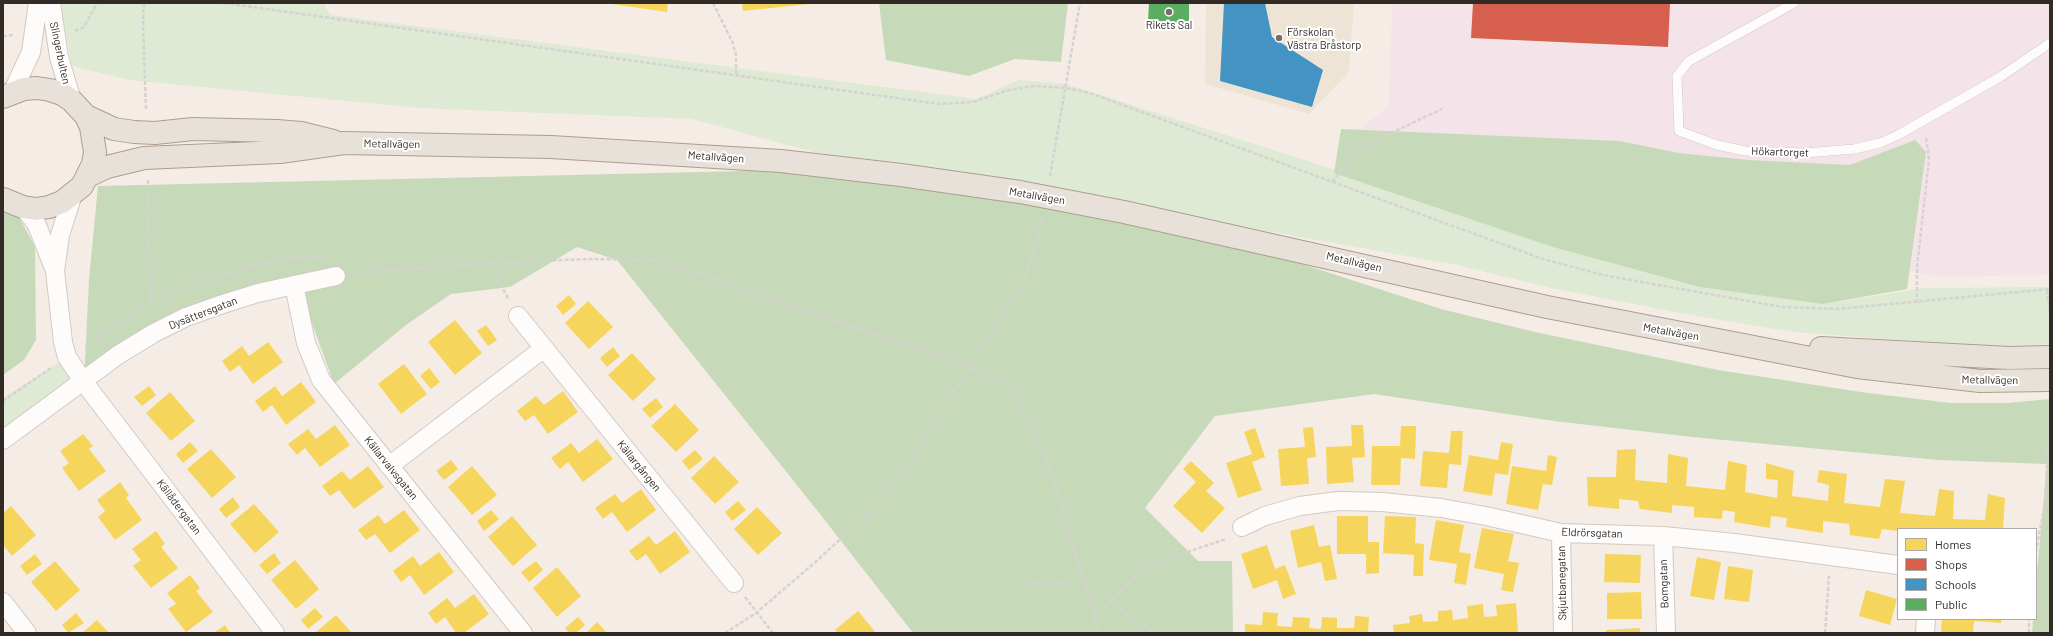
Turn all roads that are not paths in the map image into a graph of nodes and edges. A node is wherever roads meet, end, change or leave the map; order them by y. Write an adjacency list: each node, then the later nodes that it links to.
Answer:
1 (38, 3): 5 (street, Slingerbulten)
2 (51, 3): 6 (street, Slingerbulten)
3 (1794, 3): 4 (lane, Hökartorget)
4 (2050, 43)
5 (7, 95): 6 (main road, Metallvägen)
6 (79, 109): 7 (main road, Metallvägen); 8 (main road, Metallvägen)
7 (344, 143): 8 (main road, Metallvägen); 16 (main road, Metallvägen)
8 (88, 176): 9 (main road, Metallvägen)
9 (73, 194): 11 (main road, Metallvägen); 12 (street)
10 (3, 199): 11 (main road, Metallvägen)
11 (23, 207): 12 (street)
12 (55, 271): 20 (street)
13 (336, 276): 14 (street, Dysättersgatan)
14 (294, 285): 20 (street, Dysättersgatan); 22 (street, Källarvalvsgatan)
15 (518, 316): 17 (street, Källargången)
16 (1718, 340): 18 (main road, Metallvägen); 19 (main road, Metallvägen)
17 (543, 348): 22 (street); 27 (street, Källargången)
18 (2050, 357)
19 (2050, 380)
20 (83, 381): 21 (street, Dysättersgatan); 31 (street, Källådergatan)
21 (3, 440)
22 (389, 466): 32 (street, Källarvalvsgatan)
23 (1242, 527): 24 (street, Eldrörsgatan)
24 (1561, 533): 25 (street, Eldrörsgatan); 33 (street, Skjutbanegatan)
25 (1663, 536): 26 (street, Eldrörsgatan); 34 (street, Bomgatan)
26 (1897, 565)
27 (734, 583)
28 (3, 602): 30 (street)
29 (1926, 620): 35 (street)
30 (27, 633)
31 (275, 633)
32 (523, 633)
33 (1563, 633)
34 (1666, 633)
35 (1925, 633)

